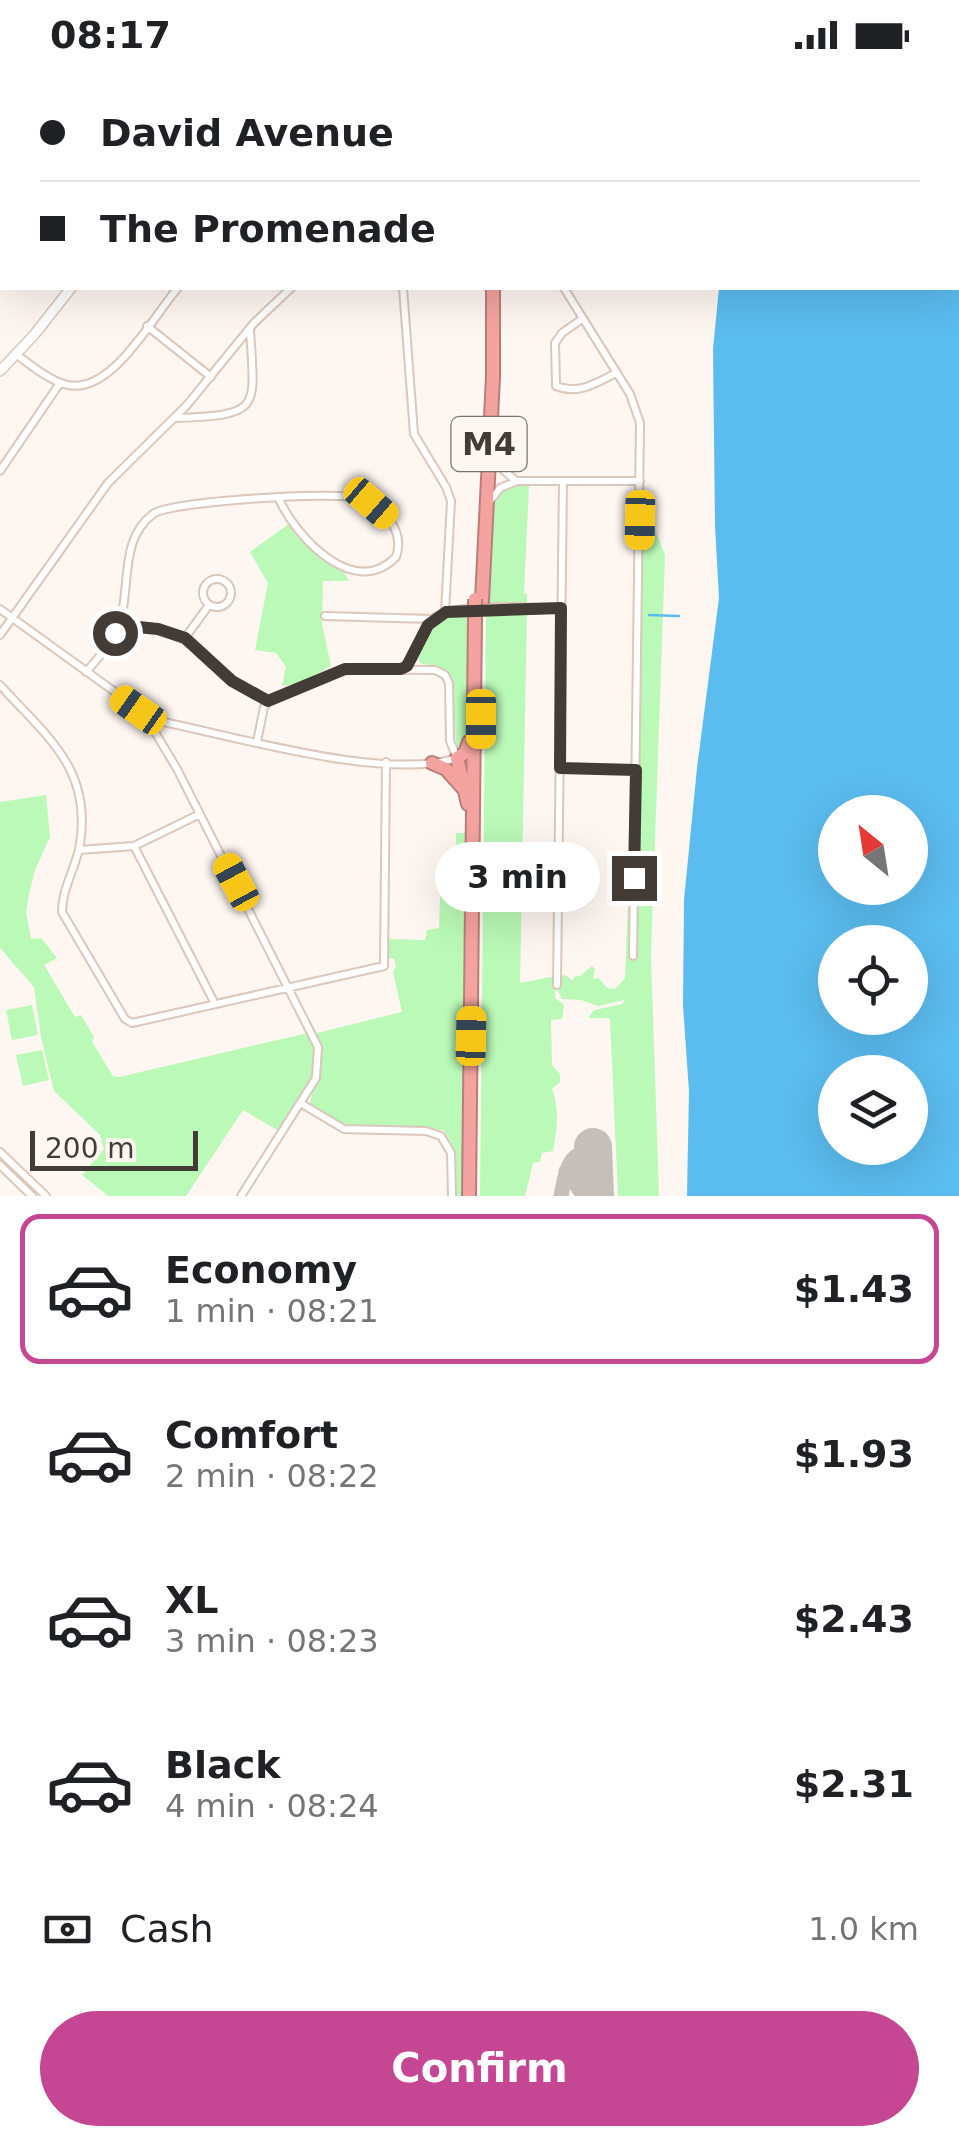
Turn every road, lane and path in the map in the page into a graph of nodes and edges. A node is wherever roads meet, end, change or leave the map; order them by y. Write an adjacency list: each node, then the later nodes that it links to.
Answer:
1 (68, 290): 13 (street)
2 (176, 290): 9 (street)
3 (289, 290): 10 (street)
4 (403, 290): 30 (street)
5 (489, 290): 16 (highway, M4)
6 (489, 290): 26 (highway, M4)
7 (565, 290): 8 (street)
8 (582, 320): 15 (street); 15 (street)
9 (147, 326): 17 (street); 18 (street)
10 (250, 328): 11 (street); 12 (street)
11 (239, 342): 12 (street); 17 (street)
12 (252, 353): 19 (street)
13 (16, 355): 14 (street); 18 (street)
14 (0, 371)
15 (616, 373): 23 (street)
16 (493, 377): 21 (street); 25 (highway, M4)
17 (211, 378): 19 (street)
18 (60, 383): 20 (street)
19 (175, 418): 33 (street)
20 (0, 471)
21 (517, 481): 22 (street); 25 (street)
22 (563, 482): 23 (street); 28 (street)
23 (640, 482): 54 (street)
24 (278, 499): 24 (street); 35 (street)
25 (485, 509): 26 (highway, M4)
26 (479, 600): 32 (highway, M4, bridge)
27 (208, 605): 27 (street); 37 (street)
28 (561, 608): 30 (street); 53 (street)
29 (0, 610): 33 (street)
30 (446, 612): 34 (street)
31 (326, 616): 34 (street)
32 (478, 617): 46 (highway, M4); 71 (highway, M4)
33 (12, 618): 36 (street); 41 (street)
34 (432, 620): 38 (street)
35 (119, 626): 37 (street); 41 (street)
36 (0, 635)
37 (185, 638): 43 (street)
38 (414, 656): 39 (street); 40 (street)
39 (401, 669): 40 (street); 43 (street)
40 (424, 670): 47 (street)
41 (86, 672): 44 (street)
42 (0, 685): 59 (street)
43 (268, 701): 48 (street)
44 (144, 714): 45 (street); 49 (street)
45 (168, 723): 48 (street); 49 (street)
46 (474, 727): 50 (highway); 58 (highway, M4)
47 (450, 741): 50 (street); 52 (street)
48 (256, 742): 51 (street)
49 (165, 746): 56 (street)
50 (457, 758): 52 (street); 55 (highway)
51 (386, 762): 52 (street); 62 (street)
52 (437, 763): 55 (highway)
53 (560, 768): 54 (street); 61 (street)
54 (636, 770): 60 (street)
55 (468, 803): 58 (highway)
56 (200, 814): 57 (street); 62 (street)
57 (134, 846): 59 (street); 63 (street)
58 (473, 846): 71 (highway, M4)
59 (79, 850): 63 (street)
60 (633, 956)
61 (556, 984)
62 (290, 988): 63 (street); 64 (street)
63 (215, 1004)
64 (302, 1104): 69 (street); 70 (street)
65 (0, 1152): 68 (street)
66 (0, 1166): 67 (street)
67 (32, 1196)
68 (46, 1196)
69 (241, 1196)
70 (452, 1196)
71 (472, 1196)

